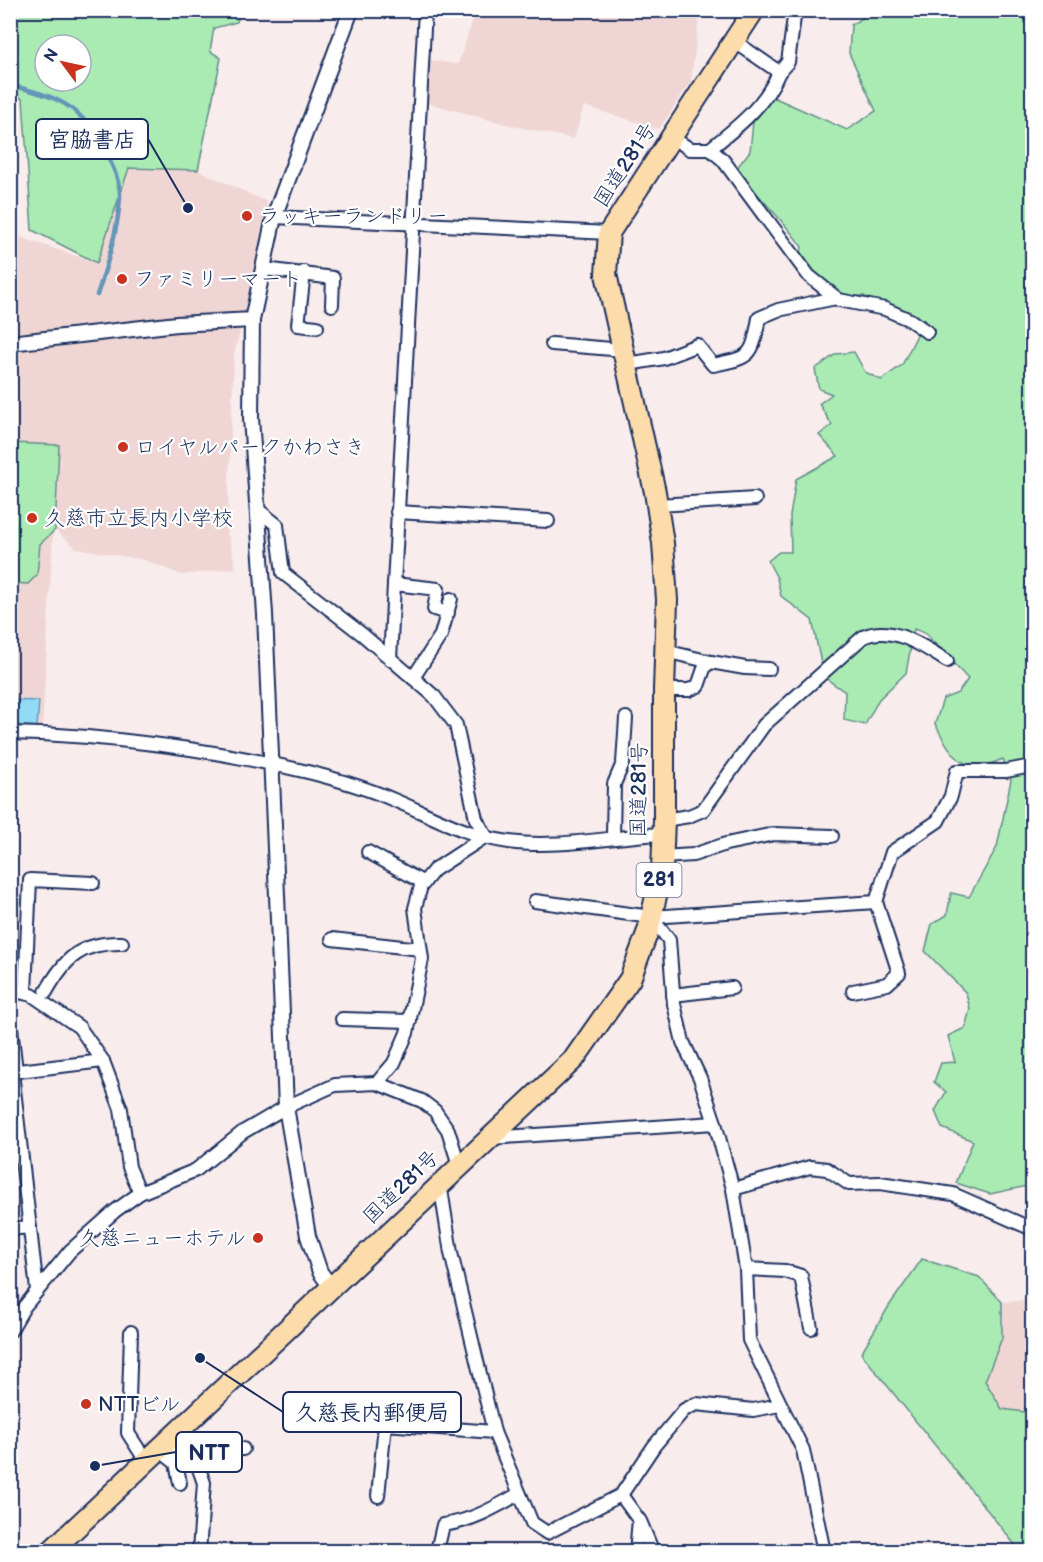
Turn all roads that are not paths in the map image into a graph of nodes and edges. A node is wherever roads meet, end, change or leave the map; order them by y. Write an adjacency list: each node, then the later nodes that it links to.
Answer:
1 (351, 10): 9 (street)
2 (425, 10): 10 (street)
3 (754, 10): 5 (highway, 国道281号 / 281)
4 (795, 10): 6 (street)
5 (734, 41): 6 (street); 7 (highway, 国道281号 / 281)
6 (779, 72): 8 (street)
7 (671, 137): 8 (street); 11 (highway, 国道281号 / 281)
8 (710, 149): 14 (street)
9 (274, 218): 10 (street); 12 (street)
10 (412, 223): 11 (street); 25 (street)
11 (609, 233): 21 (highway, 国道281号 / 281)
12 (265, 269): 13 (street); 16 (street)
13 (304, 272): 15 (street); 17 (street)
14 (836, 298): 18 (street); 21 (street)
15 (332, 305)
16 (252, 320): 19 (street); 24 (street)
17 (317, 327)
18 (927, 332)
19 (10, 343)
20 (552, 344): 21 (street)
21 (626, 357): 23 (highway, 国道281号 / 281)
22 (755, 499): 23 (street)
23 (657, 505): 30 (highway, 国道281号 / 281)
24 (256, 509): 31 (street); 39 (street)
25 (397, 512): 26 (street); 27 (street)
26 (548, 521)
27 (394, 584): 29 (street); 31 (street)
28 (451, 599): 29 (street)
29 (448, 613): 35 (street)
30 (665, 651): 33 (street); 36 (highway, 国道281号 / 281)
31 (390, 659): 35 (street)
32 (947, 661): 41 (street)
33 (711, 662): 34 (street); 36 (street)
34 (769, 669)
35 (413, 678): 42 (street)
36 (664, 690): 41 (highway, 国道281号 / 281)
37 (626, 718): 43 (street)
38 (10, 733): 39 (street)
39 (272, 766): 42 (street); 67 (street)
40 (1032, 766): 50 (street)
41 (663, 827): 43 (street); 46 (highway, 国道281号 / 281)
42 (486, 836): 43 (street); 48 (street)
43 (613, 836)
44 (832, 836): 46 (street)
45 (369, 852): 48 (street)
46 (662, 857): 51 (highway, 国道281号 / 281)
47 (93, 883): 57 (street)
48 (424, 883): 54 (street)
49 (535, 902): 51 (street)
50 (876, 902): 51 (street); 59 (street)
51 (651, 917): 60 (street); 69 (highway, 国道281号 / 281)
52 (332, 939): 54 (street)
53 (122, 943): 58 (street)
54 (420, 949): 63 (street)
55 (732, 988): 60 (street)
56 (10, 990): 57 (street)
57 (25, 992): 64 (street)
58 (46, 992)
59 (853, 992)
60 (673, 995): 68 (street)
61 (10, 1019): 65 (street)
62 (342, 1019): 63 (street)
63 (410, 1021): 66 (street)
64 (102, 1061): 65 (street); 73 (street)
65 (13, 1072): 74 (street)
66 (377, 1083): 67 (street); 70 (street)
67 (286, 1107): 73 (street); 78 (street)
68 (715, 1123): 69 (street); 72 (street)
69 (488, 1138): 70 (highway, 国道281号 / 281)
70 (459, 1165): 71 (highway, 国道281号 / 281)
71 (440, 1183): 78 (highway, 国道281号 / 281); 84 (street)
72 (733, 1189): 76 (street); 77 (street)
73 (141, 1193): 79 (street)
74 (30, 1227): 75 (street); 79 (street)
75 (10, 1229)
76 (1032, 1229)
77 (746, 1269): 80 (street); 83 (street)
78 (331, 1287): 87 (highway, 国道281号 / 281)
79 (37, 1290): 81 (street)
80 (811, 1328)
81 (10, 1331)
82 (131, 1332): 87 (street)
83 (780, 1405): 90 (street); 98 (street)
84 (494, 1432): 89 (street); 91 (street)
85 (243, 1449): 86 (street)
86 (178, 1450): 87 (street); 94 (street)
87 (152, 1455): 88 (street); 93 (highway, 国道281号 / 281)
88 (180, 1483)
89 (519, 1494): 90 (street); 95 (street)
90 (621, 1495): 92 (street)
91 (378, 1496)
92 (639, 1520): 96 (street); 97 (street)
93 (50, 1551)
94 (199, 1551)
95 (437, 1551)
96 (636, 1551)
97 (653, 1551)
98 (824, 1551)

